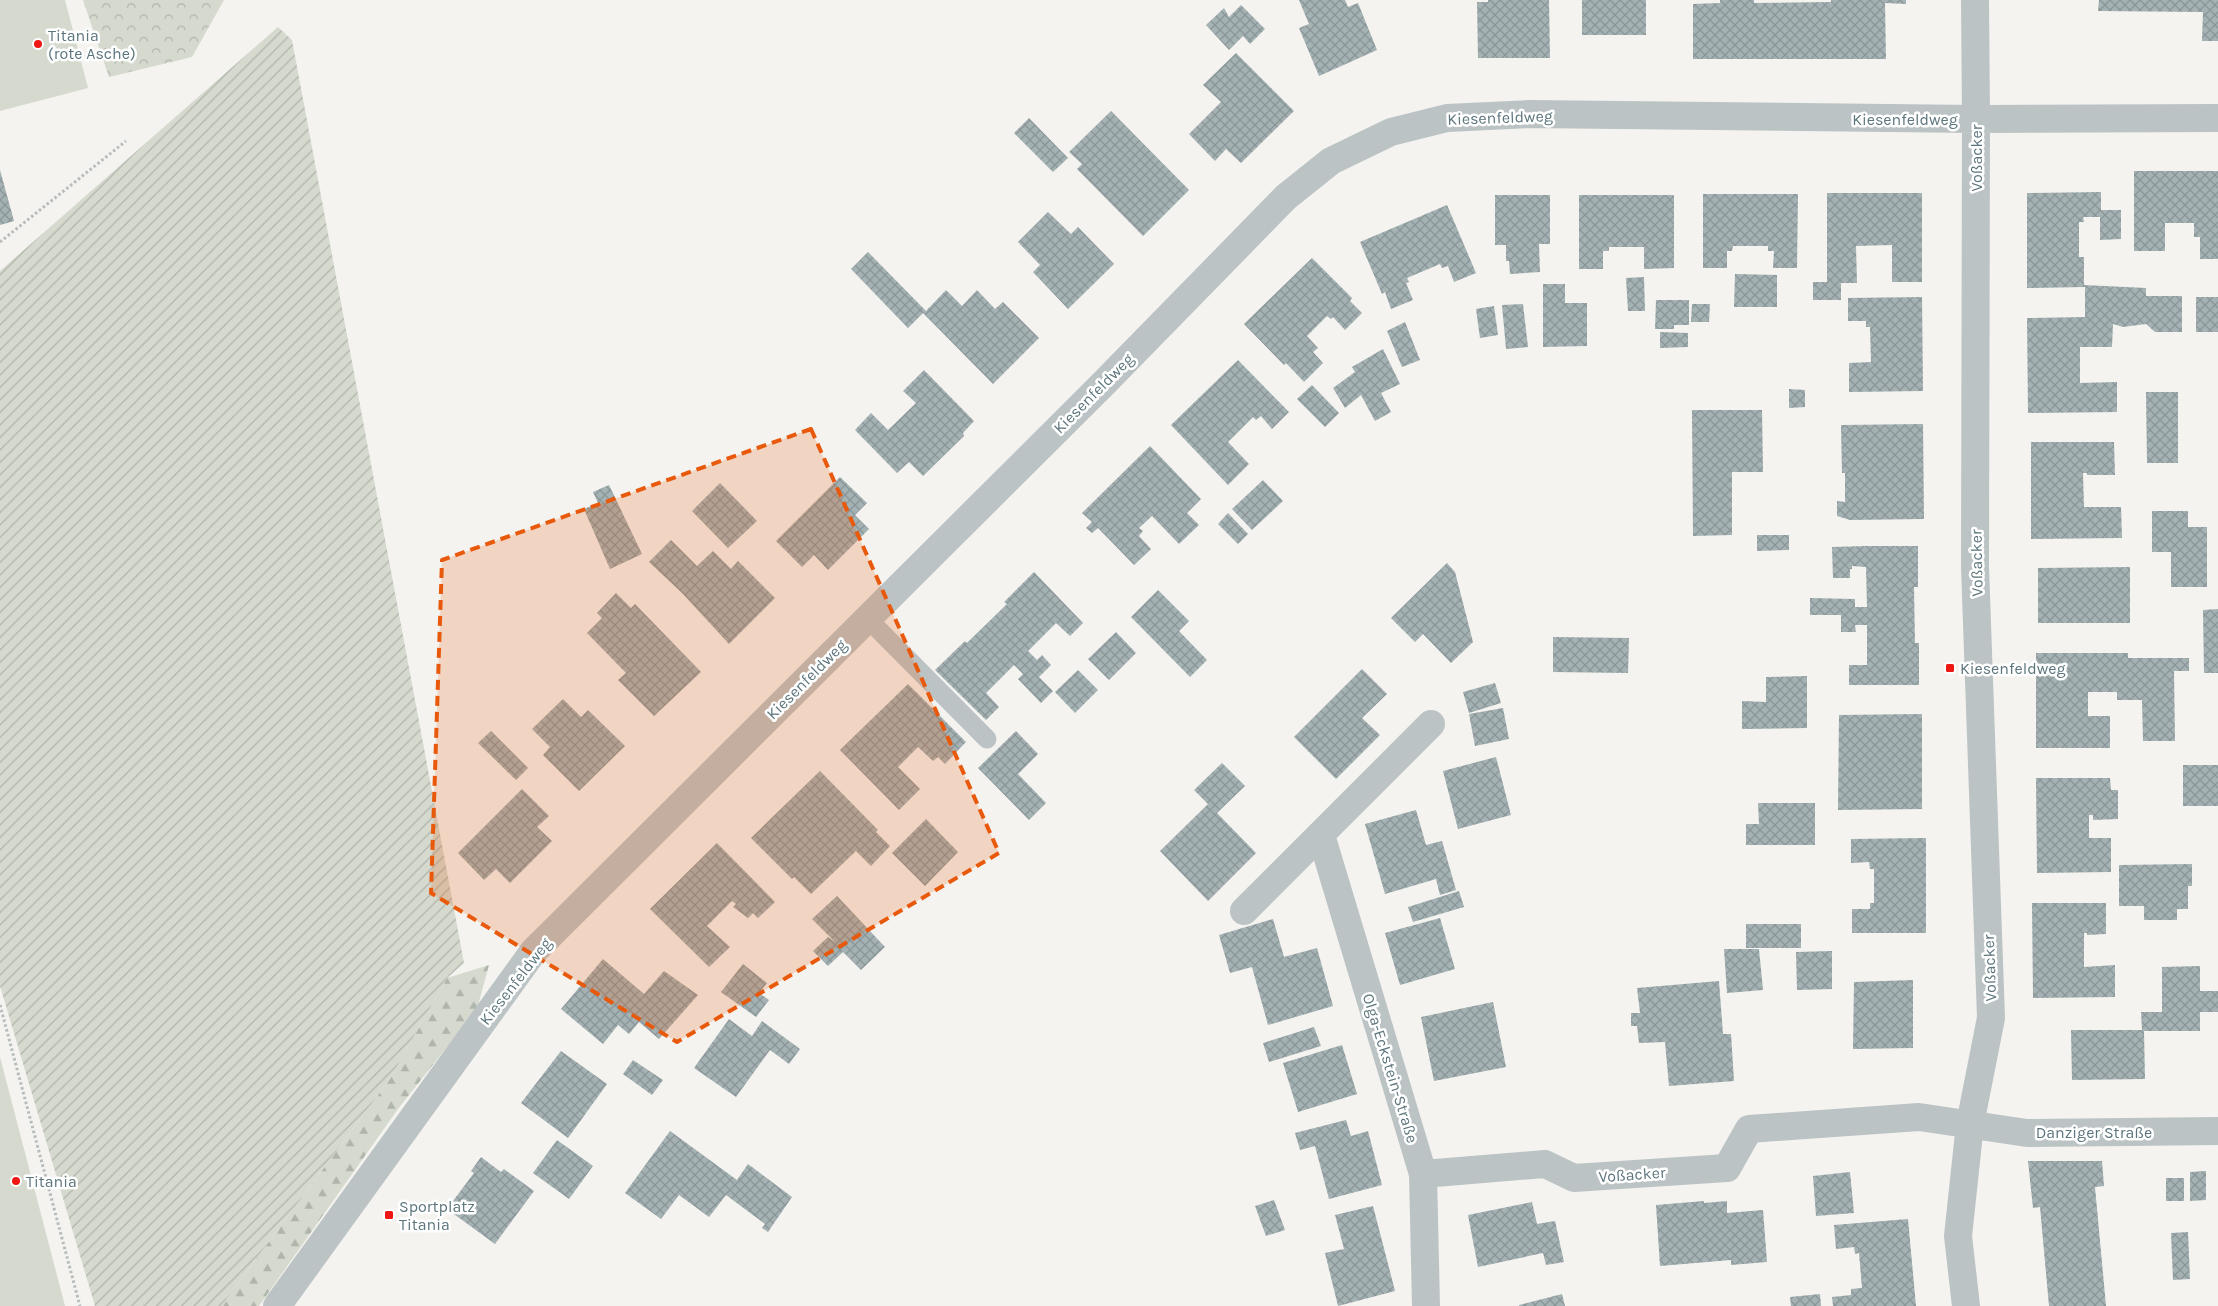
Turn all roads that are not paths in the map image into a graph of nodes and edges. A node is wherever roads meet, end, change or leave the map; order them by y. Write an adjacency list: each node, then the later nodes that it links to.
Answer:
1 (1975, 0): 3 (street, Voßacker)
2 (2218, 118): 3 (street, Kiesenfeldweg)
3 (1976, 119): 4 (street, Kiesenfeldweg); 9 (street, Voßacker)
4 (867, 618): 6 (lane); 12 (street, Kiesenfeldweg)
5 (1431, 724): 7 (street)
6 (987, 739)
7 (1320, 835): 8 (street); 11 (street, Olga-Eckstein-Straße)
8 (1244, 910)
9 (1970, 1124): 10 (street, Danziger Straße); 11 (street, Voßacker); 14 (street, Voßacker)
10 (2218, 1131)
11 (1424, 1174): 13 (street, Olga-Eckstein-Straße)
12 (277, 1306)
13 (1426, 1306)
14 (1966, 1306)

